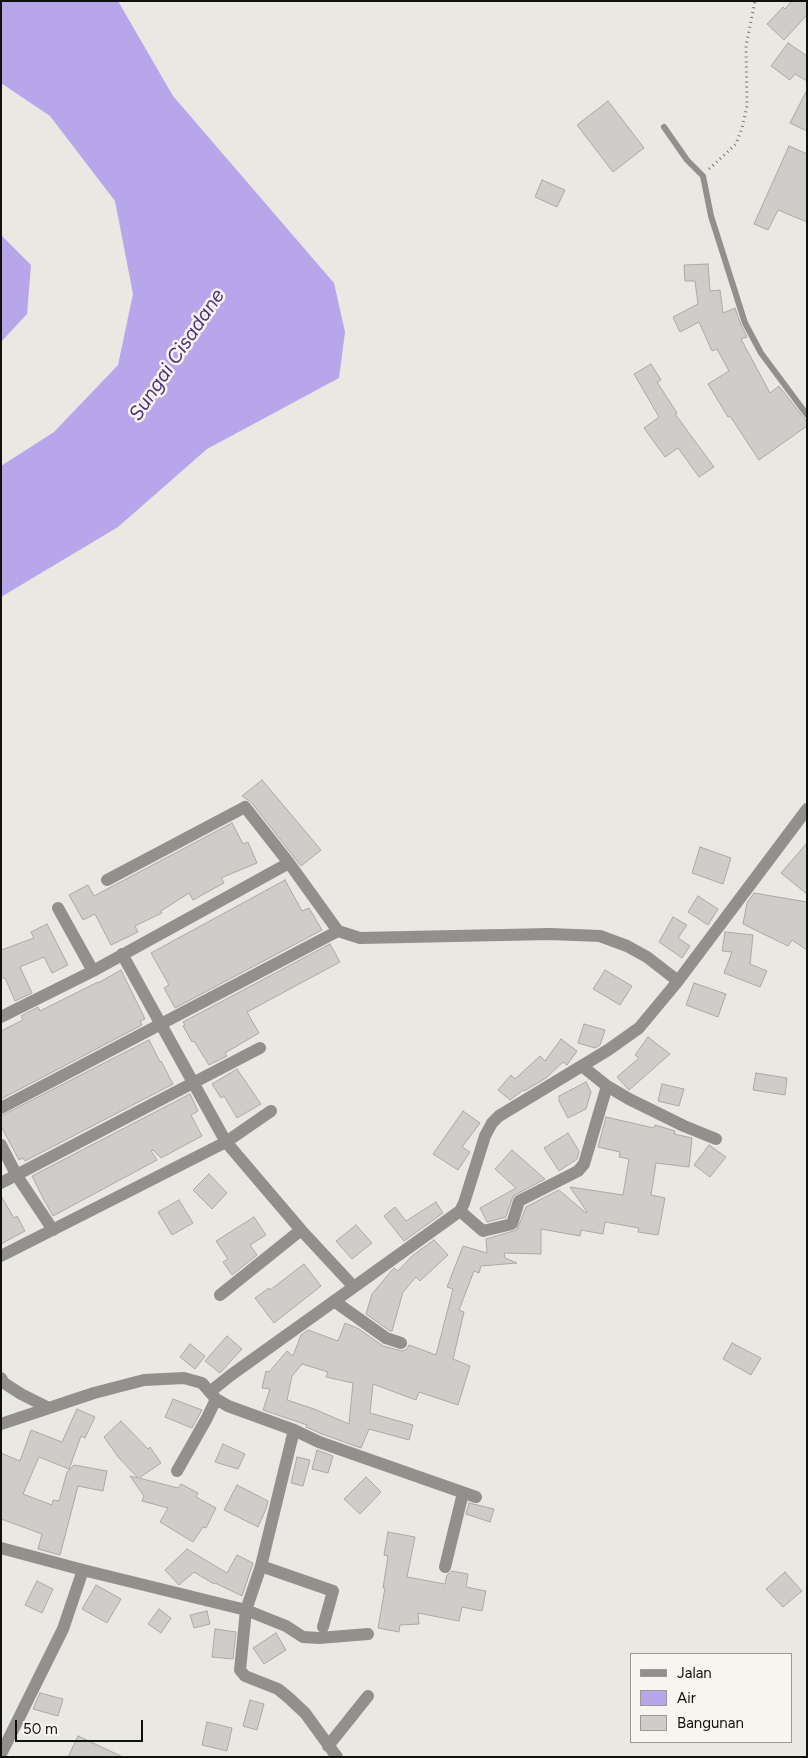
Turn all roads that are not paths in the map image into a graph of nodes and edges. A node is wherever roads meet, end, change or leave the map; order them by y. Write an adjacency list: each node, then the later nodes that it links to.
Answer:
1 (664, 128): 2 (lane)
2 (807, 415)
3 (807, 809): 10 (street)
4 (289, 863): 5 (street); 7 (street); 8 (street)
5 (107, 880)
6 (58, 908): 9 (street)
7 (338, 931): 10 (street); 12 (street)
8 (122, 954): 9 (street); 12 (street)
9 (93, 971): 11 (street)
10 (678, 981): 14 (street)
11 (1, 1017)
12 (160, 1024): 15 (street); 17 (street)
13 (260, 1048): 15 (street)
14 (582, 1066): 16 (street); 24 (street)
15 (193, 1082): 20 (street); 22 (street)
16 (607, 1086): 19 (street); 24 (street)
17 (1, 1108)
18 (270, 1111): 20 (street)
19 (716, 1139)
20 (226, 1142): 25 (street); 26 (street)
21 (1, 1145): 22 (street)
22 (17, 1176): 23 (street); 25 (street)
23 (1, 1184)
24 (460, 1211): 28 (street)
25 (53, 1230): 27 (street)
26 (301, 1230): 28 (street); 29 (street)
27 (1, 1256)
28 (353, 1286): 30 (street)
29 (220, 1296)
30 (334, 1301): 31 (street); 33 (street)
31 (401, 1343)
32 (1, 1378): 34 (street)
33 (213, 1395): 34 (street); 36 (street); 37 (street)
34 (49, 1408): 35 (street)
35 (1, 1424)
36 (294, 1430): 38 (street); 41 (street)
37 (177, 1471)
38 (463, 1493): 39 (street); 42 (street)
39 (476, 1497)
40 (1, 1548): 43 (street)
41 (260, 1566): 44 (street); 45 (street)
42 (445, 1567)
43 (83, 1570): 44 (street); 49 (street)
44 (246, 1610): 46 (street); 48 (street)
45 (323, 1627)
46 (368, 1634)
47 (368, 1696): 48 (street)
48 (328, 1746): 50 (street)
49 (1, 1754)
50 (337, 1757)

